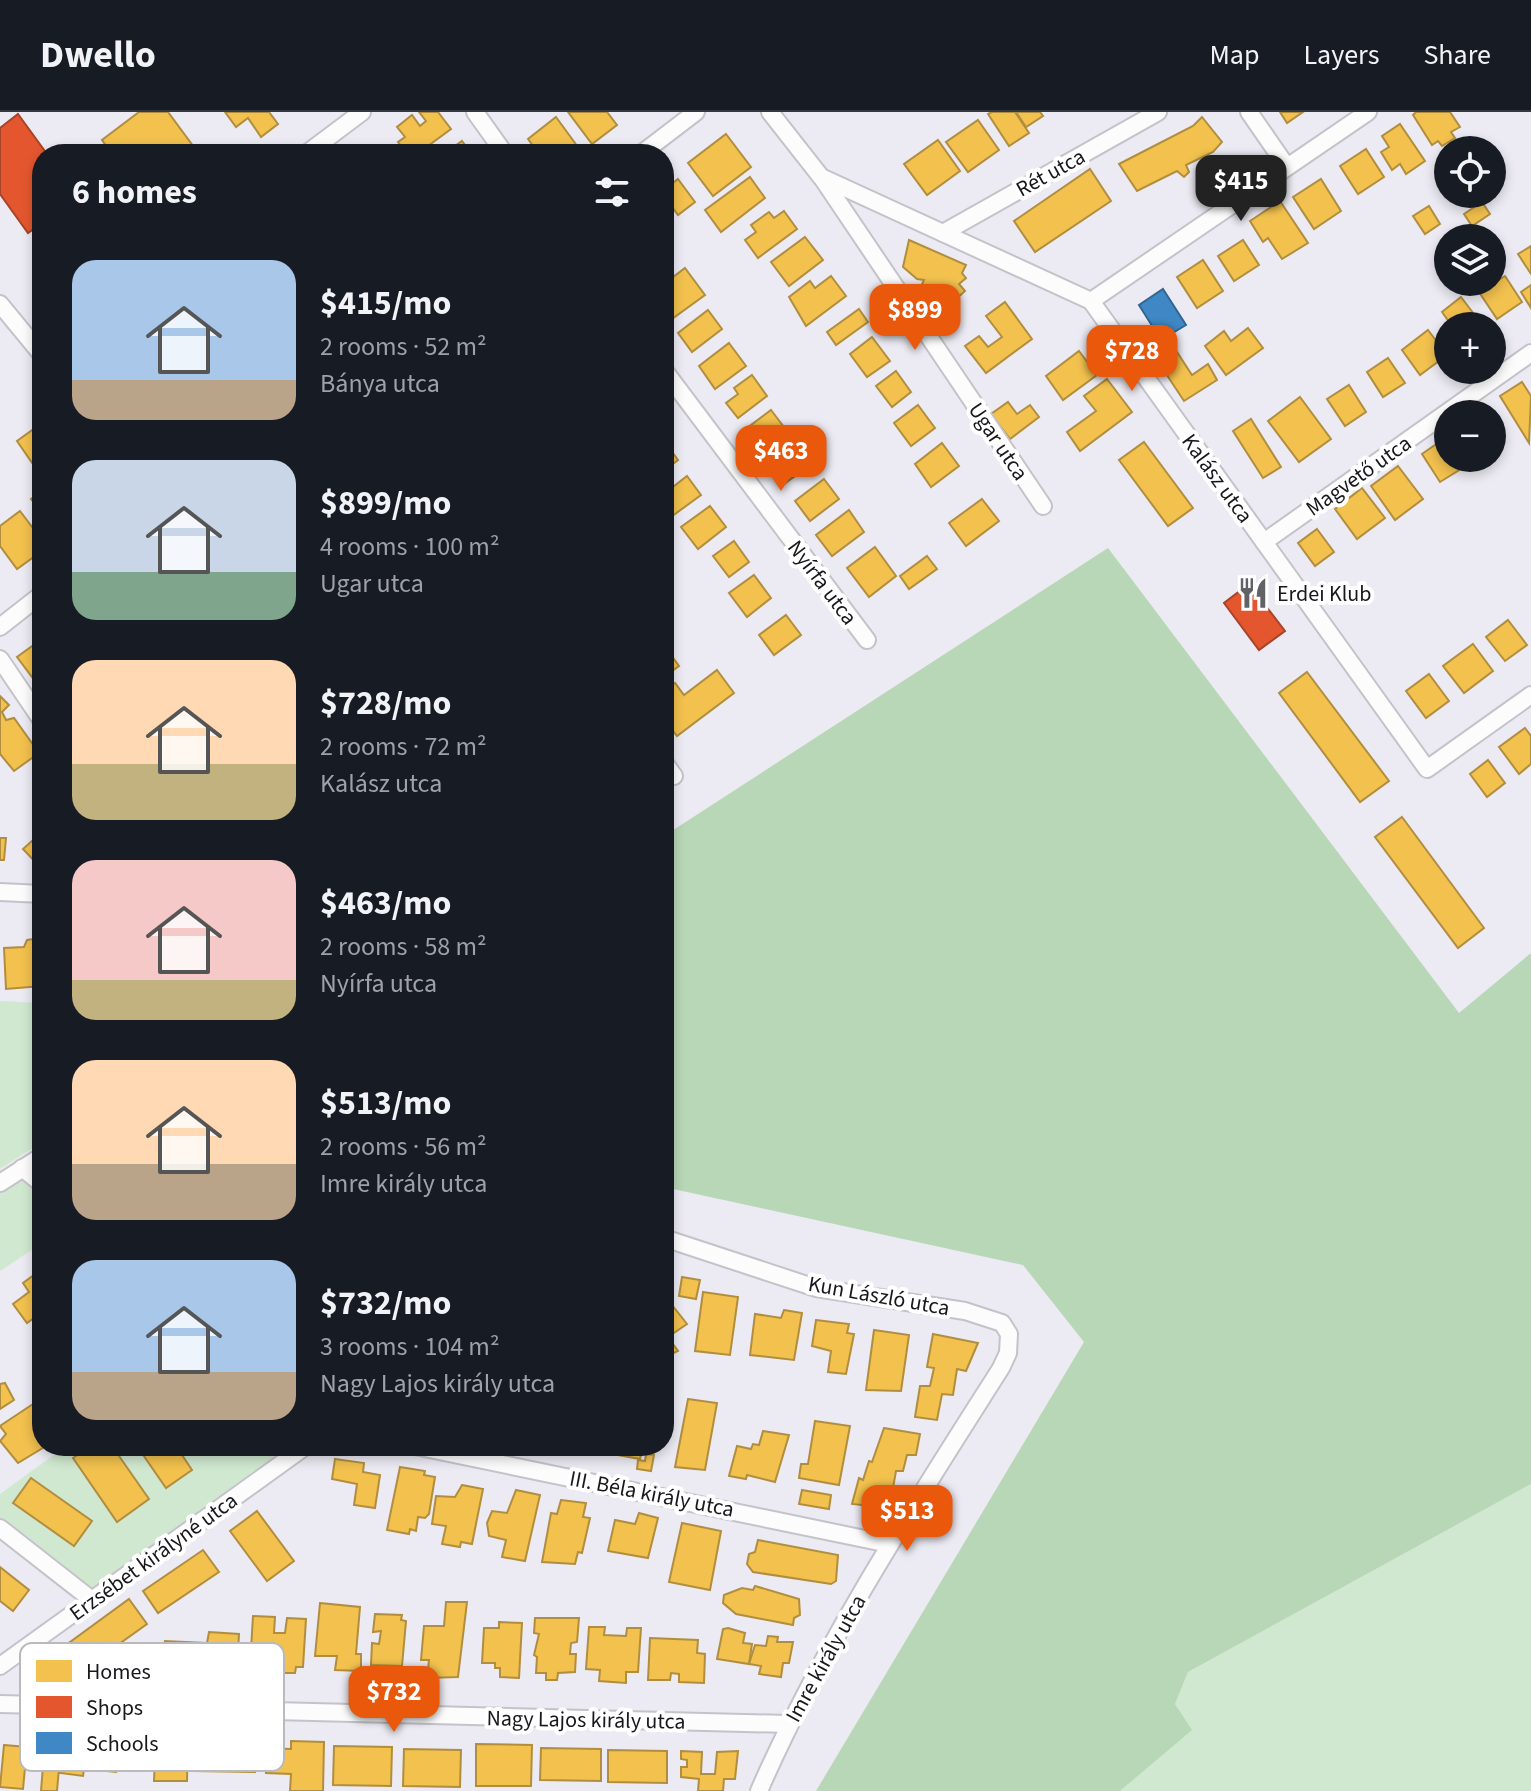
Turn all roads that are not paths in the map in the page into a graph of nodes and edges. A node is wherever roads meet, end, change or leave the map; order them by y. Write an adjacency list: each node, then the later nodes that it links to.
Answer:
1 (362, 112): 8 (street)
2 (475, 112): 9 (street)
3 (696, 112): 10 (street)
4 (770, 112): 12 (street, Kalász utca)
5 (1158, 112): 13 (street, Rét utca)
6 (1249, 112): 11 (street)
7 (1368, 112): 11 (street)
8 (319, 144)
9 (498, 144)
10 (654, 144)
11 (1287, 167): 14 (street)
12 (821, 177): 13 (street, Kalász utca); 19 (street, Ugar utca)
13 (943, 233): 14 (street, Kalász utca)
14 (1091, 301): 20 (street, Kalász utca)
15 (0, 304): 16 (street)
16 (32, 343)
17 (1531, 353): 20 (street, Magvető utca)
18 (674, 383): 23 (street, Nyírfa utca)
19 (1043, 506)
20 (1264, 542): 25 (street, Kalász utca)
21 (32, 602): 22 (street)
22 (0, 627)
23 (867, 640)
24 (0, 659): 26 (street)
25 (1531, 695)
26 (32, 706)
27 (0, 892): 28 (street)
28 (32, 894)
29 (32, 1162): 30 (street)
30 (22, 1168): 31 (street); 32 (street)
31 (32, 1176)
32 (0, 1183)
33 (674, 1241): 34 (street, Kun László utca)
34 (1002, 1323): 38 (street, Imre király utca)
35 (292, 1456): 39 (street, Erzsébet királyné utca)
36 (463, 1456): 38 (street, III. Béla király utca)
37 (0, 1528): 39 (street)
38 (889, 1544): 46 (street, Imre király utca)
39 (92, 1600): 40 (street, Erzsébet királyné utca)
40 (32, 1643)
41 (20, 1652): 42 (street, Erzsébet királyné utca)
42 (0, 1666)
43 (0, 1704): 44 (street, Nagy Lajos király utca)
44 (20, 1705)
45 (284, 1711): 46 (street, Nagy Lajos király utca)
46 (788, 1724): 47 (street, Imre király utca)
47 (759, 1791)

